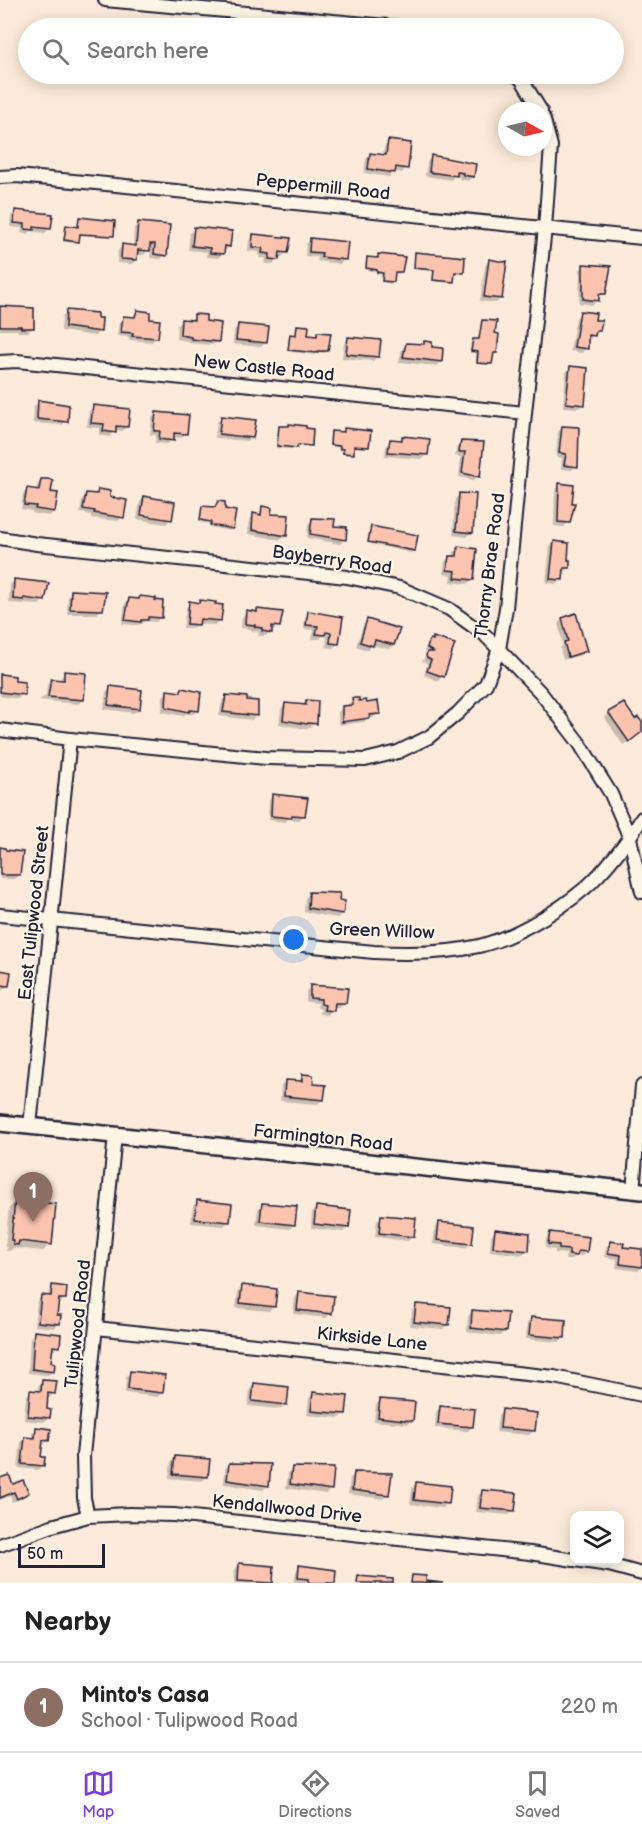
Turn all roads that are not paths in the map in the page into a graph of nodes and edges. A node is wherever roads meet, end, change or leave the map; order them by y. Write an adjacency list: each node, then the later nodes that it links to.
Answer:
1 (105, 0): 2 (street)
2 (217, 5): 3 (street)
3 (326, 18)
4 (524, 84): 5 (street)
5 (535, 102)
6 (550, 156): 8 (street, Thorny Brae Road)
7 (0, 177): 8 (street, Peppermill Road)
8 (545, 228): 9 (street, Peppermill Road); 11 (street, Thorny Brae Road)
9 (642, 238)
10 (0, 362): 11 (street, New Castle Road)
11 (525, 412): 13 (street, Thorny Brae Road)
12 (0, 538): 13 (street, Bayberry Road)
13 (499, 649): 15 (street, Thorny Brae Road); 17 (street, Bayberry Road)
14 (0, 730): 15 (street, Thorny Brae Road)
15 (70, 739): 20 (street, East Tulipwood Street)
16 (642, 818): 17 (street, Green Willow)
17 (630, 838): 18 (street, Bayberry Road); 20 (street, Green Willow)
18 (642, 892)
19 (0, 915): 20 (street, Green Willow)
20 (51, 920): 23 (street, East Tulipwood Street)
21 (642, 1086): 25 (street)
22 (0, 1123): 23 (street, Farmington Road)
23 (30, 1126): 24 (street, Farmington Road)
24 (115, 1135): 25 (street, Farmington Road); 26 (street, Tulipwood Road)
25 (638, 1191)
26 (96, 1328): 27 (street, Kirkside Lane); 28 (street, Tulipwood Road)
27 (642, 1395)
28 (88, 1516): 29 (street, Kendallwood Drive); 30 (street, Kendallwood Drive)
29 (0, 1545)
30 (570, 1559)
31 (609, 1565): 32 (street, Kendallwood Drive)
32 (642, 1574)

